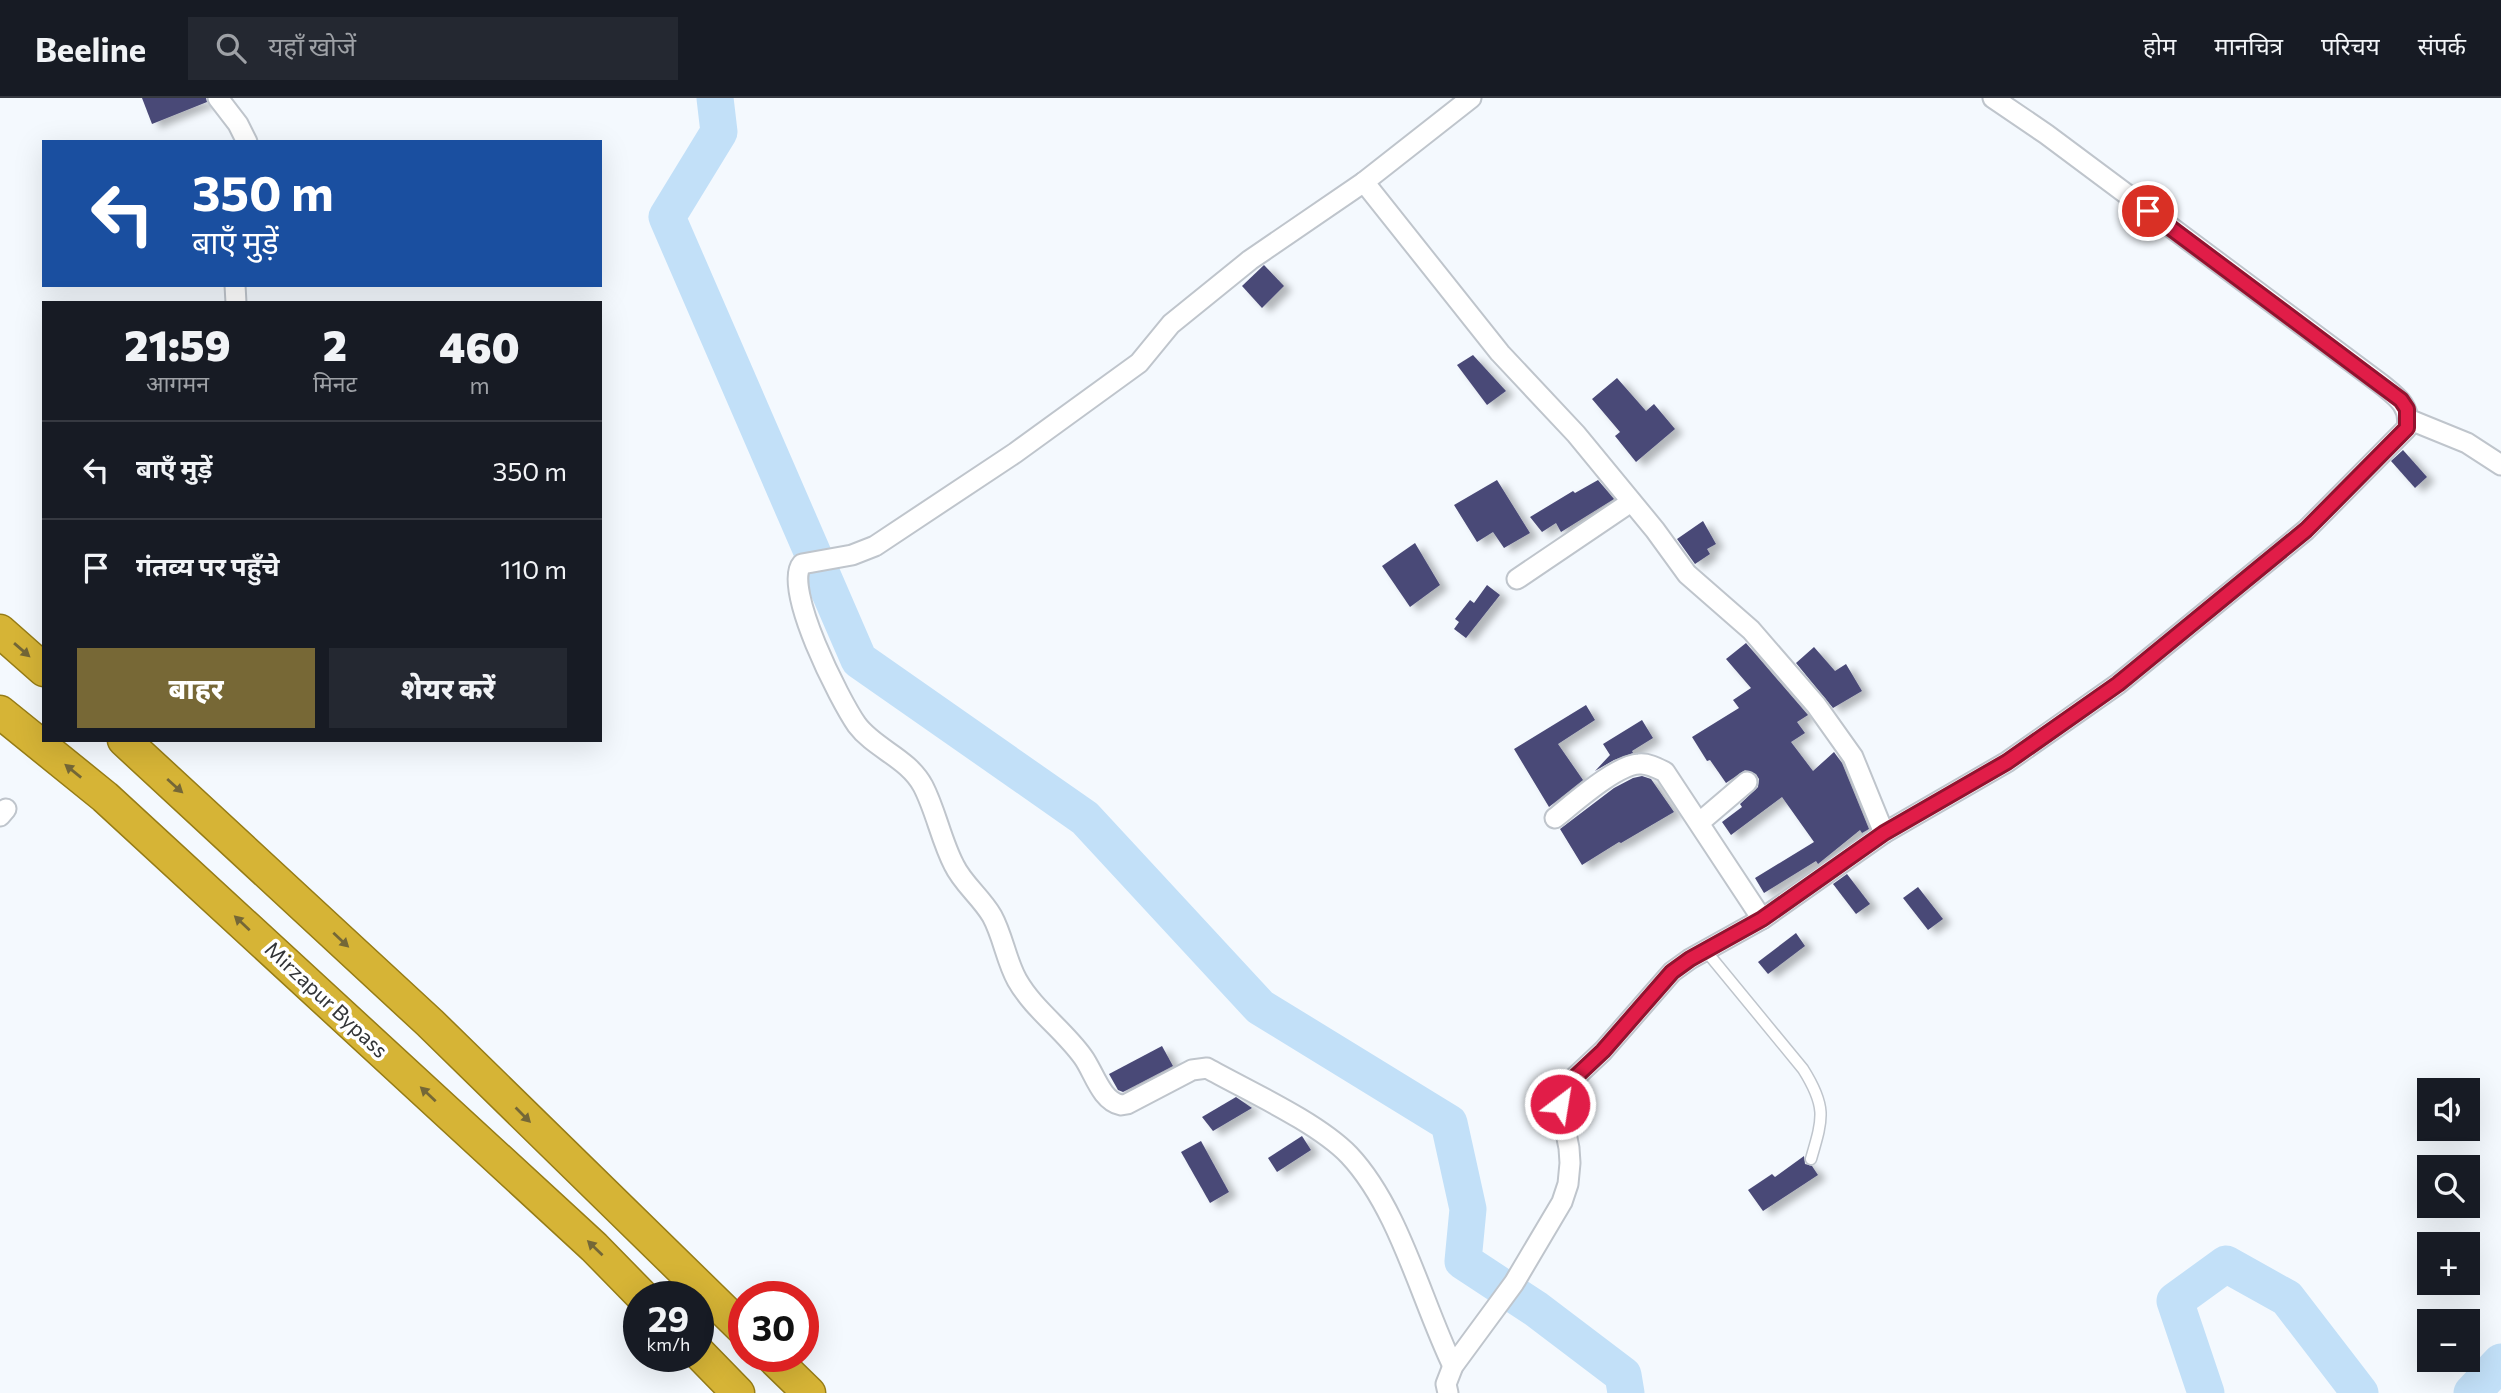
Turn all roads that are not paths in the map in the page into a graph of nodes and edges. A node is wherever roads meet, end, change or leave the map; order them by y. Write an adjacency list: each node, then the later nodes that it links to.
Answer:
1 (218, 98): 4 (street)
2 (1471, 98): 5 (street)
3 (1993, 98): 6 (street)
4 (246, 140)
5 (1364, 182): 8 (street); 23 (street)
6 (2408, 419): 7 (street); 17 (street)
7 (2501, 465)
8 (1631, 502): 9 (street); 17 (street)
9 (1517, 579)
10 (0, 631): 11 (highway, one-way to 11)
11 (42, 668)
12 (0, 712): 21 (highway, Mirzapur Bypass, one-way to 12)
13 (126, 742): 22 (highway, one-way to 22)
14 (1747, 782): 16 (street)
15 (1555, 818): 16 (street)
16 (1700, 822): 18 (street)
17 (1884, 833): 18 (street)
18 (1762, 919): 19 (street)
19 (1706, 951): 20 (lane); 23 (street)
20 (1811, 1159)
21 (627, 1281)
22 (728, 1314)
23 (1453, 1366): 28 (street)
24 (714, 1369): 26 (highway)
25 (787, 1372): 27 (highway)
26 (738, 1393)
27 (809, 1393)
28 (1448, 1393)

